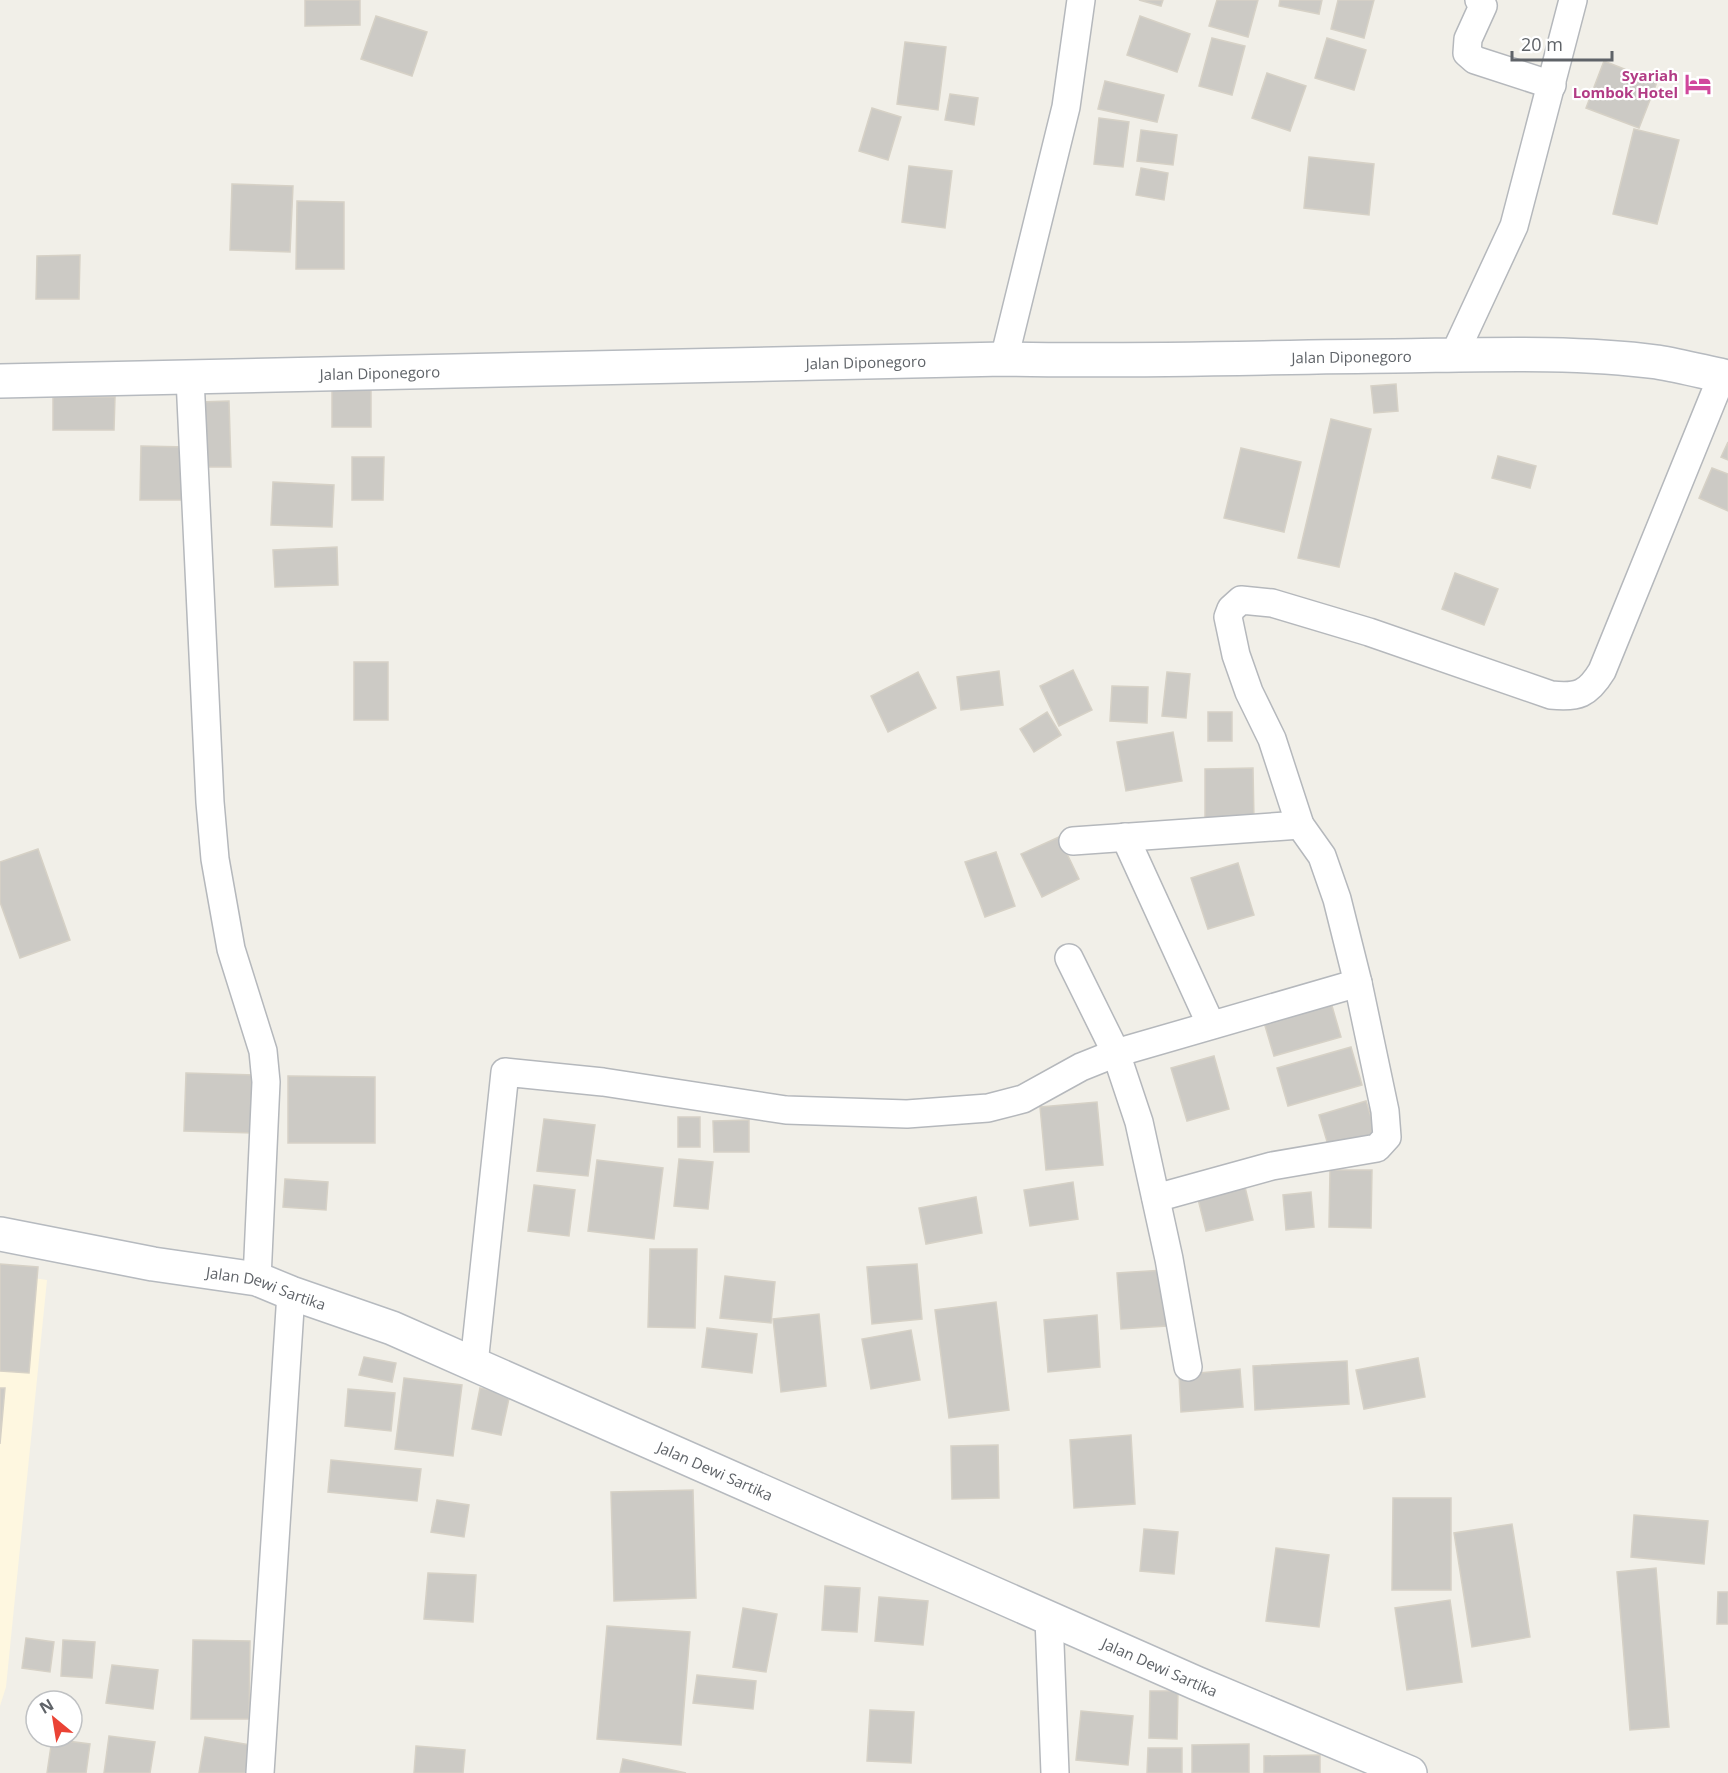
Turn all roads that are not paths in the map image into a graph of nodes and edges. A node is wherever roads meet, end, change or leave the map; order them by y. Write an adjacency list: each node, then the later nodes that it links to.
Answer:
1 (1081, 0): 6 (street)
2 (1479, 0): 4 (street)
3 (1573, 0): 4 (street)
4 (1552, 85): 5 (street)
5 (1454, 356): 6 (street, Jalan Diponegoro); 7 (street, Jalan Diponegoro)
6 (1004, 359): 8 (street, Jalan Diponegoro)
7 (1725, 376): 10 (street)
8 (190, 378): 9 (street, Jalan Diponegoro); 19 (street)
9 (0, 381)
10 (1300, 825): 11 (street); 14 (street)
11 (1125, 837): 12 (street); 15 (street)
12 (1073, 841)
13 (1069, 958): 16 (street)
14 (1358, 983): 15 (street); 17 (street)
15 (1211, 1025): 16 (street)
16 (1116, 1053): 17 (street); 21 (street)
17 (1156, 1198): 22 (street)
18 (0, 1234): 19 (street, Jalan Dewi Sartika)
19 (257, 1279): 20 (street, Jalan Dewi Sartika)
20 (291, 1293): 21 (street, Jalan Dewi Sartika); 24 (street)
21 (474, 1364): 23 (street, Jalan Dewi Sartika)
22 (1188, 1368)
23 (1049, 1618): 25 (street); 26 (street, Jalan Dewi Sartika)
24 (260, 1773)
25 (1055, 1773)
26 (1410, 1773)

